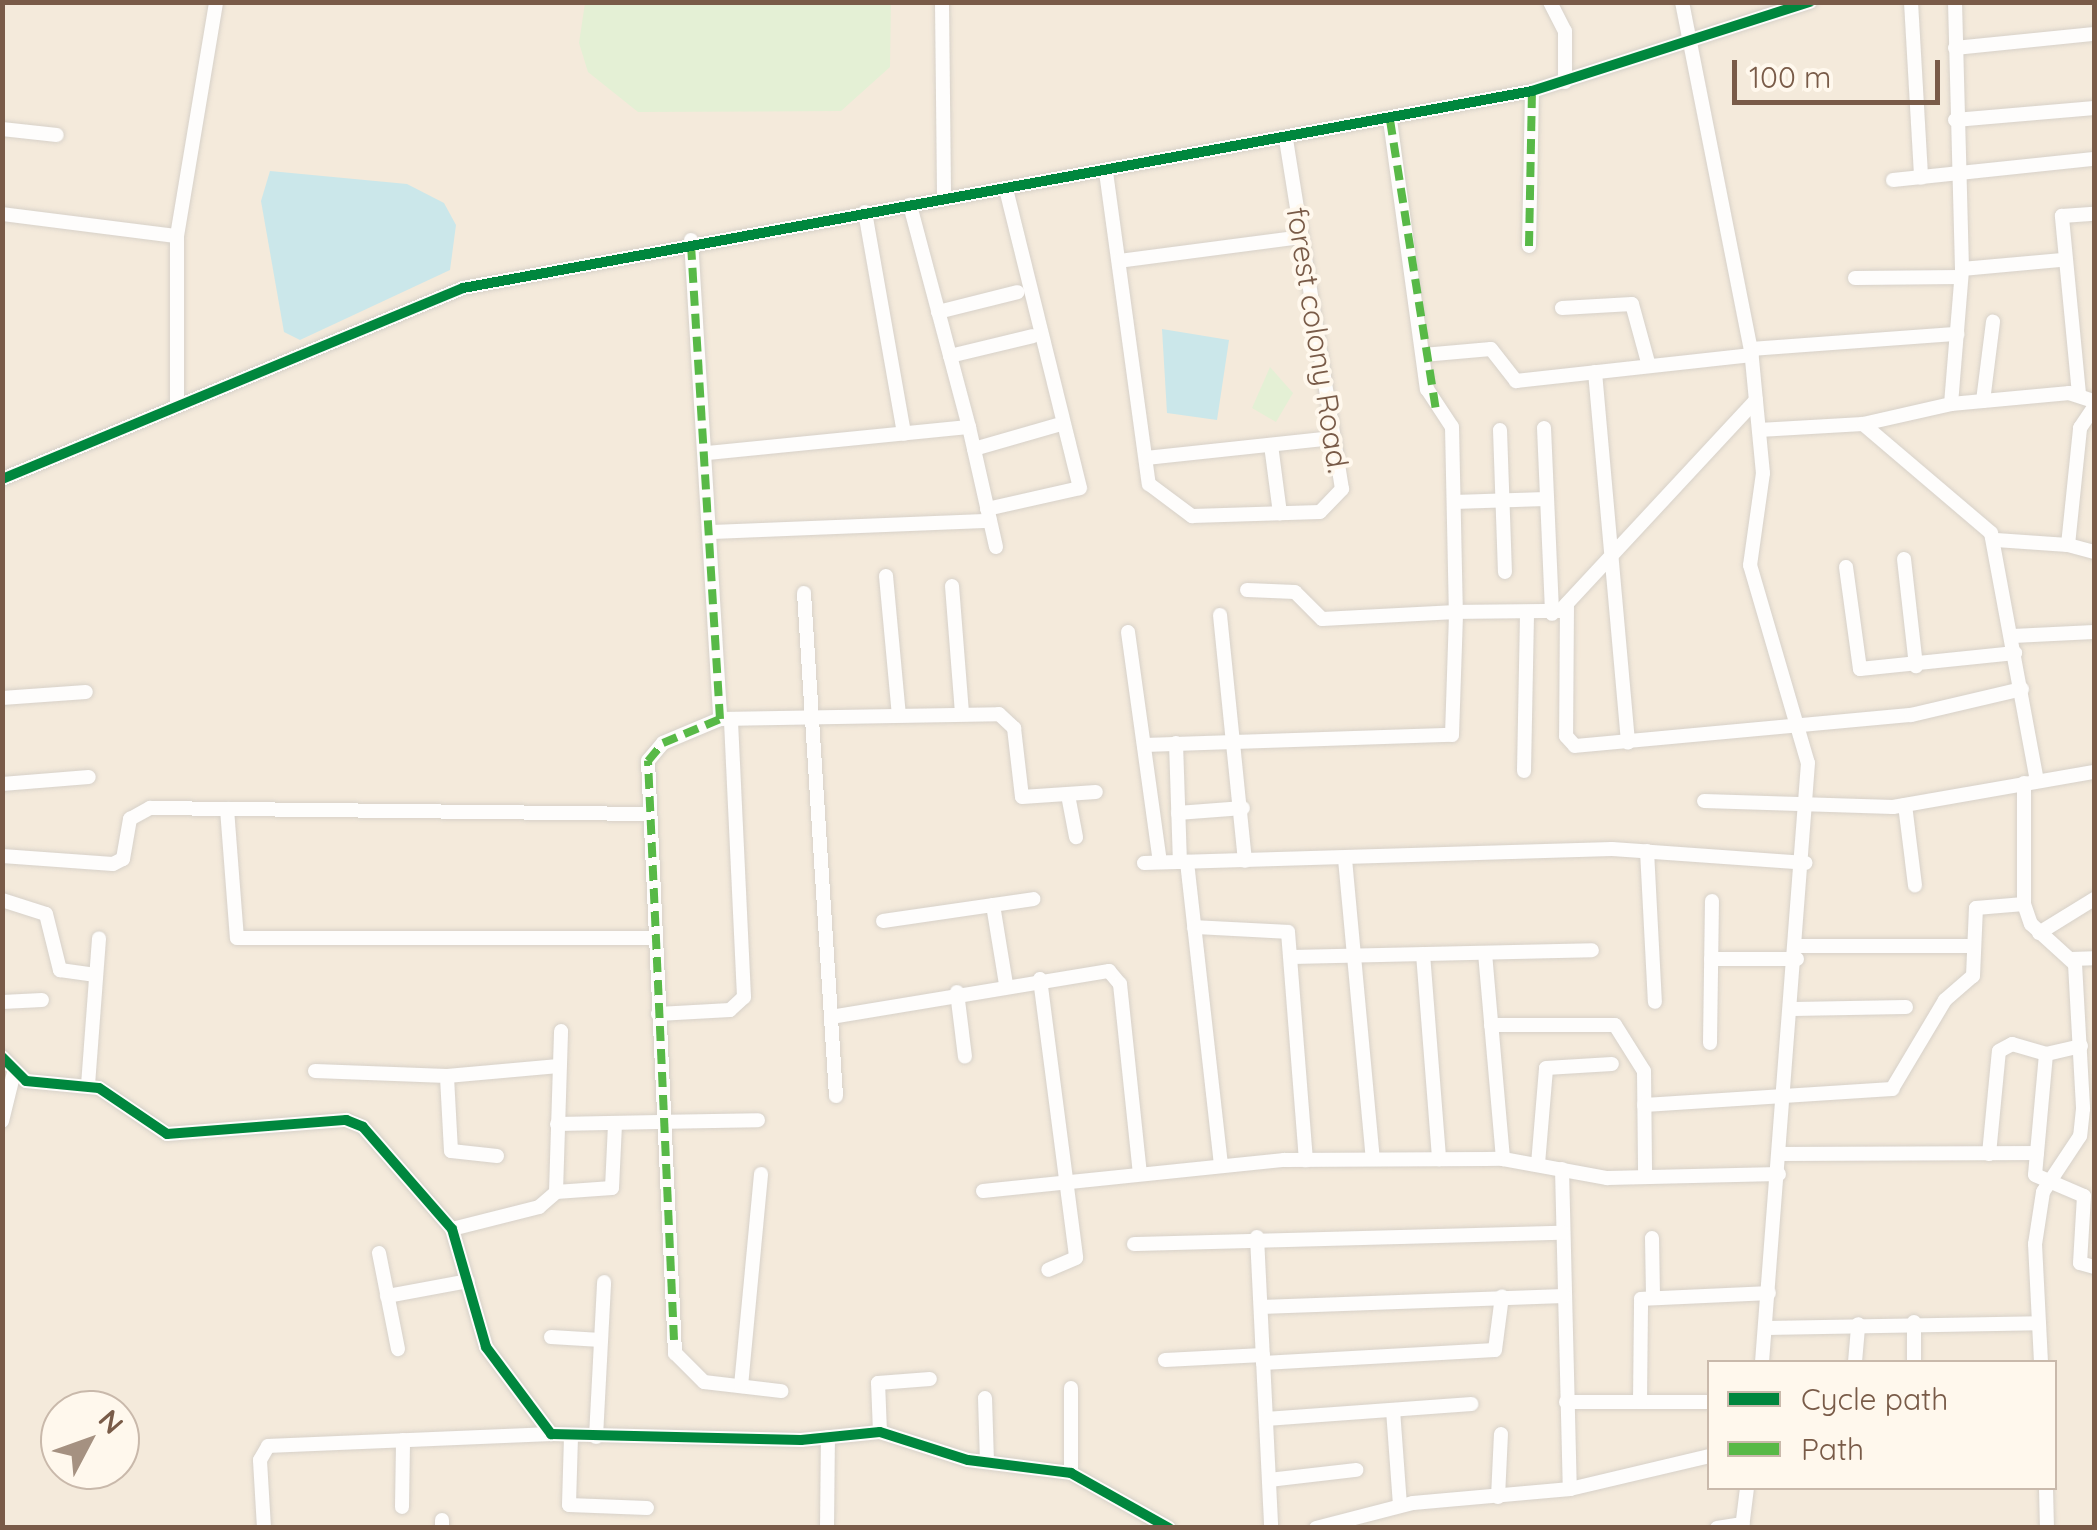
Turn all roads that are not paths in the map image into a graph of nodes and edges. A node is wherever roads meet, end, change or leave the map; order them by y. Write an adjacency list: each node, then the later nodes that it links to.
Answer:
1 (216, 2): 30 (street)
2 (942, 2): 25 (street)
3 (1550, 2): 11 (street)
4 (1682, 2): 9 (street)
5 (1810, 2): 9 (street)
6 (1911, 2): 22 (street)
7 (1954, 2): 10 (street)
8 (2094, 34): 10 (street)
9 (1687, 48): 11 (street); 44 (street)
10 (1955, 48): 15 (street)
11 (1565, 82): 12 (street)
12 (1532, 90): 14 (street); 33 (street)
13 (2094, 108): 15 (street)
14 (1390, 120): 18 (street); 45 (street)
15 (1955, 120): 21 (street)
16 (2, 128): 17 (street)
17 (57, 134)
18 (1286, 140): 20 (street); 31 (street, forest colony Road.)
19 (2094, 159): 21 (street)
20 (1106, 172): 24 (street); 35 (street, forest colony Road.)
21 (1958, 175): 22 (street); 36 (street)
22 (1921, 178): 23 (street)
23 (1893, 180)
24 (1006, 190): 25 (street); 72 (street)
25 (944, 200): 26 (street)
26 (910, 204): 27 (street); 40 (street)
27 (865, 212): 32 (street); 61 (street)
28 (2, 214): 30 (street)
29 (2094, 214): 34 (street)
30 (177, 236): 54 (street)
31 (1301, 237): 35 (street); 62 (street, forest colony Road.)
32 (691, 240): 54 (street); 65 (street)
33 (1528, 246)
34 (2060, 260): 36 (street); 49 (street)
35 (1119, 261): 66 (street, forest colony Road.)
36 (1961, 273): 37 (street); 42 (street)
37 (1855, 278)
38 (1018, 292): 40 (street)
39 (1562, 308): 47 (street)
40 (938, 312): 46 (street)
41 (1993, 322): 51 (street)
42 (1956, 334): 44 (street); 52 (street)
43 (1033, 336): 46 (street)
44 (1752, 352): 47 (street); 50 (street)
45 (1423, 355): 48 (street); 70 (street)
46 (950, 356): 57 (street)
47 (1649, 366): 48 (street)
48 (1595, 372): 78 (street)
49 (2080, 394): 51 (street); 53 (street)
50 (1756, 400): 60 (street); 78 (street)
51 (1983, 401): 52 (street)
52 (1951, 404): 55 (street)
53 (2094, 404): 75 (street)
54 (178, 405): 67 (street)
55 (1863, 424): 60 (street); 74 (street)
56 (1057, 425): 64 (street)
57 (969, 427): 61 (street); 64 (street)
58 (1544, 428): 68 (street)
59 (1500, 430): 69 (street)
60 (1759, 430): 103 (street)
61 (904, 434): 65 (street)
62 (1333, 438): 63 (street); 71 (street, forest colony Road.)
63 (1271, 444): 66 (street); 71 (street)
64 (974, 449): 72 (street)
65 (707, 453): 73 (street)
66 (1146, 458): 71 (street, forest colony Road.)
67 (2, 479)
68 (1546, 499): 69 (street); 88 (street)
69 (1502, 500): 70 (street); 81 (street)
70 (1454, 502): 87 (street)
71 (1280, 513)
72 (988, 515): 73 (street); 76 (street)
73 (713, 532): 102 (street)
74 (1996, 540): 75 (street); 93 (street)
75 (2068, 545): 77 (street)
76 (996, 546)
77 (2094, 552)
78 (1612, 557): 86 (street); 106 (street)
79 (1904, 559): 95 (street)
80 (1846, 567): 95 (street)
81 (1505, 572)
82 (886, 576): 100 (street)
83 (952, 586): 99 (street)
84 (1247, 590): 87 (street)
85 (804, 593): 101 (street)
86 (1568, 604): 88 (street); 106 (street)
87 (1456, 612): 90 (street); 104 (street)
88 (1552, 614): 90 (street)
89 (1220, 615): 104 (street)
90 (1527, 616): 108 (street)
91 (1128, 632): 107 (street)
92 (2094, 632): 93 (street)
93 (2012, 636): 94 (street)
94 (2016, 653): 95 (street); 96 (street)
95 (1916, 666)
96 (2022, 689): 103 (street); 111 (street)
97 (86, 692): 98 (street)
98 (2, 698)
99 (962, 713): 100 (street); 114 (street)
100 (899, 715): 101 (street)
101 (814, 717): 102 (street); 161 (street)
102 (725, 719): 121 (street); 160 (street)
103 (1800, 728): 106 (street); 119 (street)
104 (1239, 739): 105 (street); 117 (street)
105 (1176, 743): 107 (street); 120 (street)
106 (1628, 743)
107 (1144, 745): 127 (street)
108 (1524, 771)
109 (2094, 772): 111 (street)
110 (89, 777): 112 (street)
111 (2030, 782): 116 (street); 134 (street)
112 (2, 784)
113 (1096, 792): 114 (street)
114 (1068, 795): 122 (street)
115 (1704, 801): 119 (street)
116 (1905, 805): 119 (street); 129 (street)
117 (1243, 808): 120 (street); 126 (street)
118 (227, 809): 121 (street); 124 (street); 140 (street)
119 (1810, 809): 128 (street)
120 (1178, 812): 127 (street)
121 (650, 814): 140 (street)
122 (1076, 837)
123 (1647, 851): 125 (street); 128 (street); 157 (street)
124 (2, 856)
125 (1345, 860): 126 (street); 146 (street)
126 (1245, 861): 127 (street)
127 (1183, 862): 137 (street)
128 (1805, 863): 143 (street)
129 (1915, 885)
130 (1033, 899): 135 (street)
131 (2094, 899): 138 (street)
132 (2, 900): 151 (street)
133 (1712, 902): 149 (street)
134 (2024, 904): 138 (street); 141 (street)
135 (993, 905): 136 (street); 153 (street)
136 (882, 921)
137 (1194, 927): 147 (street); 192 (street)
138 (2038, 934): 150 (street)
139 (98, 938): 151 (street)
140 (654, 938): 160 (street)
141 (1974, 946): 143 (street); 175 (street)
142 (1592, 950): 144 (street)
143 (1798, 952): 149 (street); 159 (street)
144 (1484, 953): 145 (street); 162 (street)
145 (1423, 954): 146 (street); 189 (street)
146 (1358, 955): 147 (street); 188 (street)
147 (1292, 957): 191 (street)
148 (2094, 958): 150 (street)
149 (1711, 959): 165 (street)
150 (2071, 959): 164 (street)
151 (96, 975): 174 (street)
152 (1040, 978): 153 (street); 196 (street); 199 (street)
153 (1006, 984): 154 (street)
154 (956, 992): 161 (street); 168 (street)
155 (42, 1000): 156 (street)
156 (2, 1002)
157 (1654, 1002)
158 (1906, 1007): 159 (street)
159 (1793, 1009): 175 (street)
160 (658, 1014): 181 (street)
161 (832, 1016): 176 (street)
162 (1491, 1026): 177 (street); 190 (street)
163 (561, 1031): 170 (street)
164 (2086, 1040): 166 (street); 178 (street)
165 (1710, 1043)
166 (2046, 1054): 184 (street); 186 (street)
167 (2, 1057): 171 (street)
168 (965, 1057)
169 (1612, 1064): 193 (street)
170 (560, 1066): 173 (street); 182 (street)
171 (14, 1072): 174 (street); 180 (street)
172 (314, 1072): 173 (street)
173 (448, 1076): 187 (street)
174 (88, 1085): 203 (street)
175 (1786, 1092): 177 (street); 185 (street)
176 (836, 1096)
177 (1644, 1105): 197 (street)
178 (2089, 1108): 200 (street)
179 (758, 1120): 181 (street)
180 (2, 1121)
181 (663, 1123): 183 (street); 233 (street)
182 (557, 1124): 183 (street); 202 (street)
183 (615, 1124): 202 (street)
184 (2037, 1153): 186 (street); 200 (street)
185 (1781, 1154): 186 (street); 198 (street)
186 (1989, 1154)
187 (497, 1156)
188 (1373, 1159): 189 (street); 191 (street)
189 (1439, 1159): 190 (street)
190 (1503, 1159): 193 (street)
191 (1306, 1160): 192 (street)
192 (1221, 1164): 196 (street)
193 (1538, 1164): 194 (street)
194 (1562, 1169): 197 (street); 204 (street)
195 (761, 1174): 233 (street)
196 (1140, 1174): 199 (street)
197 (1645, 1174): 198 (street)
198 (1779, 1174): 213 (street)
199 (1066, 1182): 201 (street); 210 (street)
200 (2046, 1186): 209 (street); 220 (street)
201 (983, 1191)
202 (556, 1192): 203 (street)
203 (452, 1228): 211 (street)
204 (1563, 1234): 205 (street); 216 (street)
205 (1258, 1237): 207 (street); 218 (street)
206 (1652, 1238): 217 (street)
207 (1134, 1244)
208 (379, 1253): 214 (street)
209 (2094, 1267)
210 (1048, 1270)
211 (468, 1281): 214 (street); 244 (street)
212 (604, 1282): 224 (street)
213 (1769, 1293): 217 (street); 222 (street)
214 (387, 1296): 225 (street)
215 (1502, 1296): 216 (street); 218 (street); 226 (street)
216 (1564, 1296): 237 (street)
217 (1653, 1296): 238 (street)
218 (1261, 1307): 226 (street)
219 (1914, 1322): 220 (street); 221 (street); 230 (street)
220 (2039, 1323): 231 (street)
221 (1858, 1324): 222 (street); 229 (street)
222 (1766, 1328): 228 (street)
223 (551, 1338): 224 (street)
224 (601, 1340): 247 (street)
225 (398, 1349)
226 (1263, 1359): 227 (street); 242 (street)
227 (1164, 1360)
228 (1762, 1360)
229 (1855, 1360)
230 (1914, 1360)
231 (2041, 1360)
232 (930, 1379): 243 (street)
233 (741, 1386): 235 (street)
234 (1070, 1388): 253 (street)
235 (781, 1391)
236 (986, 1398): 251 (street)
237 (1566, 1402): 238 (street); 255 (street)
238 (1640, 1402): 239 (street)
239 (1707, 1402)
240 (1472, 1404): 241 (street)
241 (1393, 1410): 242 (street); 259 (street)
242 (1266, 1419): 254 (street)
243 (880, 1432): 248 (street); 251 (street)
244 (551, 1434): 246 (street); 249 (street)
245 (1501, 1434): 258 (street)
246 (571, 1437): 247 (street); 261 (street)
247 (596, 1437): 248 (street)
248 (828, 1437): 266 (street)
249 (403, 1440): 260 (street); 264 (street)
250 (1707, 1457): 255 (street)
251 (987, 1462): 253 (street)
252 (1356, 1470): 254 (street)
253 (1072, 1473): 267 (street)
254 (1269, 1480): 268 (street)
255 (1570, 1489): 258 (street)
256 (1747, 1490): 263 (street)
257 (2046, 1490): 271 (street)
258 (1498, 1498): 259 (street)
259 (1400, 1505): 269 (street)
260 (402, 1507)
261 (573, 1508): 262 (street); 265 (street)
262 (647, 1508)
263 (1743, 1526): 270 (street)
264 (264, 1528)
265 (572, 1528)
266 (827, 1528)
267 (1169, 1528)
268 (1271, 1528)
269 (1316, 1528)
270 (1716, 1528)
271 (2048, 1528)

